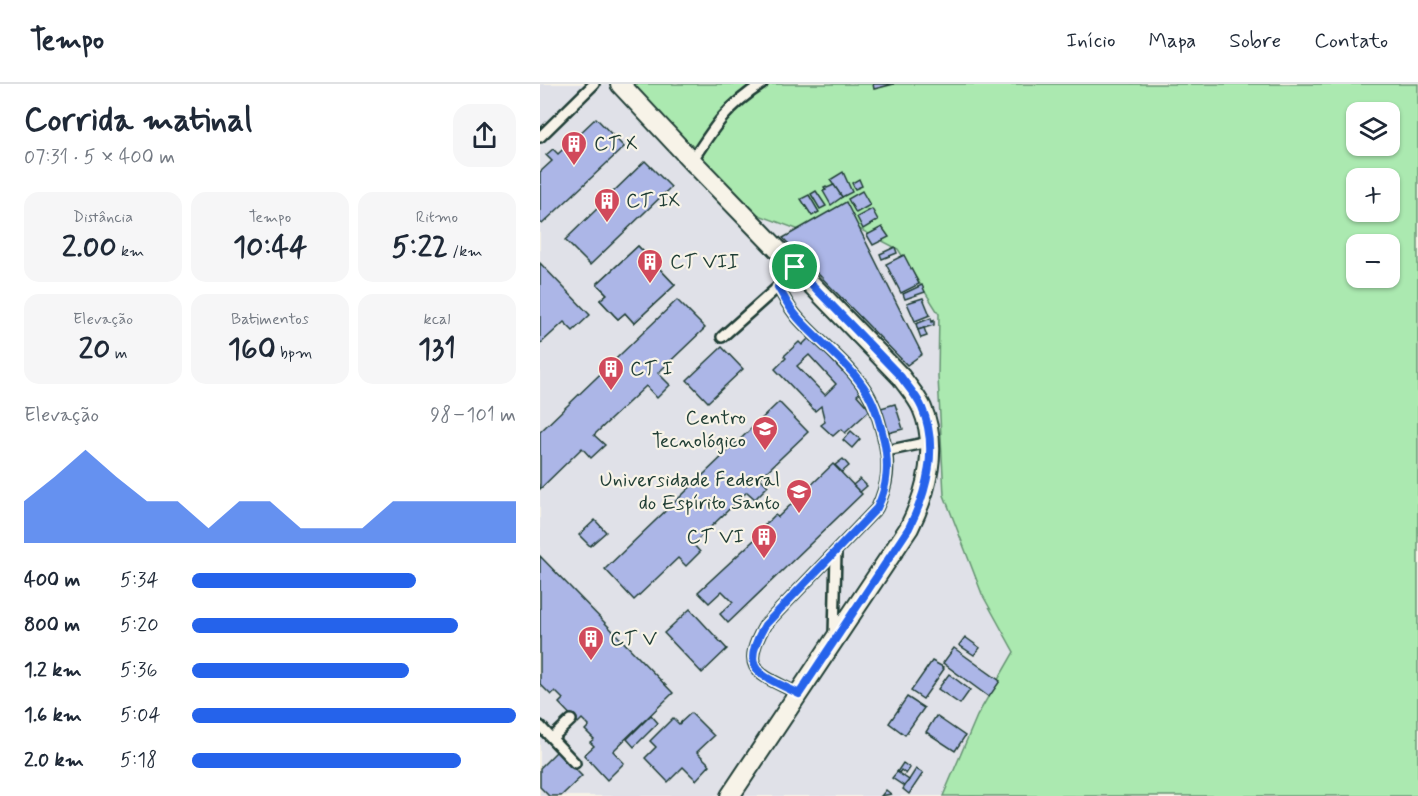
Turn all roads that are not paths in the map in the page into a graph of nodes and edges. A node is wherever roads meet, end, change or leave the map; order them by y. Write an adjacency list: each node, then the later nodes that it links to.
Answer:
1 (594, 84): 4 (lane)
2 (620, 84): 5 (street)
3 (762, 84): 5 (lane)
4 (540, 137)
5 (692, 161): 6 (street)
6 (795, 267): 7 (lane); 9 (street)
7 (778, 287): 8 (lane); 10 (lane)
8 (722, 337)
9 (929, 442): 10 (lane); 12 (street)
10 (886, 451): 11 (lane)
11 (836, 552): 12 (lane); 13 (lane)
12 (834, 640): 13 (street)
13 (799, 694): 18 (street)
14 (571, 720): 16 (lane)
15 (540, 726): 16 (lane)
16 (552, 738): 17 (lane)
17 (575, 762)
18 (730, 796)

